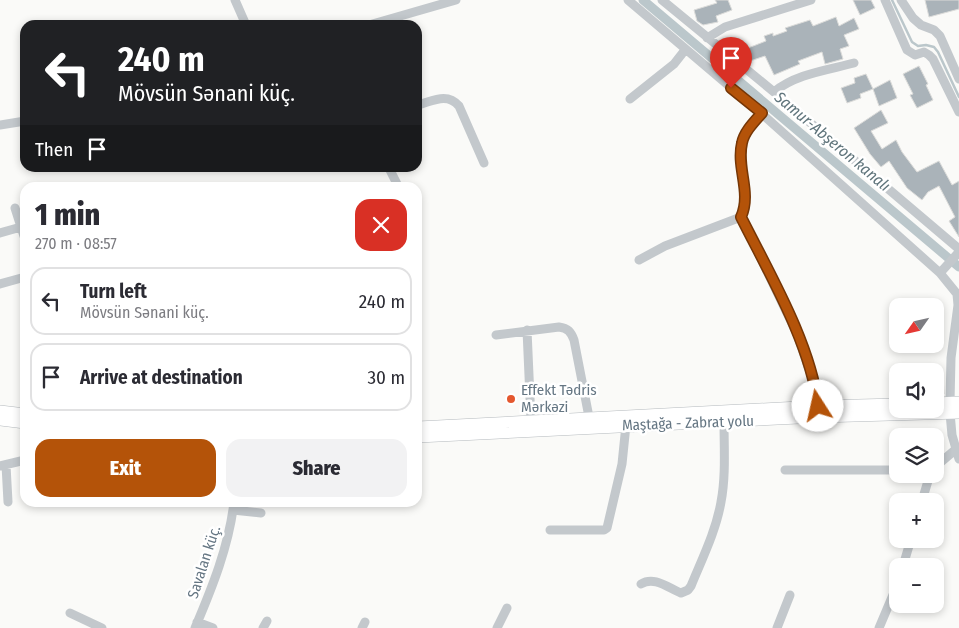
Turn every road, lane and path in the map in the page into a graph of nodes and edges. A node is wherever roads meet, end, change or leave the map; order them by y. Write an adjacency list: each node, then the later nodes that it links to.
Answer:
1 (235, 0): 10 (street)
2 (420, 0): 9 (street)
3 (456, 0): 9 (street)
4 (628, 0): 13 (street)
5 (662, 0): 12 (street)
6 (811, 0): 12 (street)
7 (885, 0): 21 (street)
8 (901, 0): 15 (street)
9 (424, 9): 11 (street)
10 (244, 20)
11 (394, 20)
12 (707, 38): 18 (street)
13 (685, 50): 19 (street); 22 (street)
14 (959, 54): 15 (street)
15 (949, 57): 17 (street)
16 (854, 63): 18 (street)
17 (959, 79)
18 (774, 92): 31 (street)
19 (630, 99)
20 (422, 104): 25 (street)
21 (959, 112)
22 (762, 113): 27 (street); 33 (street)
23 (20, 122): 24 (street)
24 (0, 124)
25 (484, 163)
26 (15, 208): 28 (street)
27 (741, 217): 32 (street); 39 (street)
28 (20, 224)
29 (20, 227): 30 (street)
30 (0, 233)
31 (959, 250): 33 (street)
32 (639, 260)
33 (940, 273): 40 (street)
34 (20, 278): 35 (street)
35 (0, 284)
36 (527, 330): 37 (street); 43 (street); 45 (street)
37 (496, 335)
38 (889, 404): 39 (main road)
39 (818, 406): 43 (main road)
40 (954, 408): 47 (main road, Maştağa - Zabrat yolu); 51 (street)
41 (0, 411): 42 (main road)
42 (20, 413)
43 (588, 417): 45 (main road)
44 (0, 420): 46 (main road)
45 (530, 421): 48 (main road)
46 (20, 422)
47 (724, 422): 49 (main road, Maştağa - Zabrat yolu); 63 (street)
48 (422, 426)
49 (626, 426): 50 (main road, Maştağa - Zabrat yolu); 62 (street)
50 (422, 437)
51 (955, 450): 52 (street); 53 (street)
52 (944, 459)
53 (959, 459)
54 (20, 461): 55 (street)
55 (3, 466): 58 (street)
56 (785, 470): 57 (street)
57 (889, 470)
58 (8, 502)
59 (234, 507): 68 (street, Savalan küç.)
60 (238, 507): 61 (street)
61 (261, 513)
62 (550, 530)
63 (641, 584)
64 (790, 595): 72 (street)
65 (889, 604): 73 (street)
66 (506, 608): 71 (street)
67 (70, 612): 69 (street)
68 (196, 625): 70 (street)
69 (102, 628)
70 (212, 628)
71 (497, 628)
72 (777, 628)
73 (879, 628)

